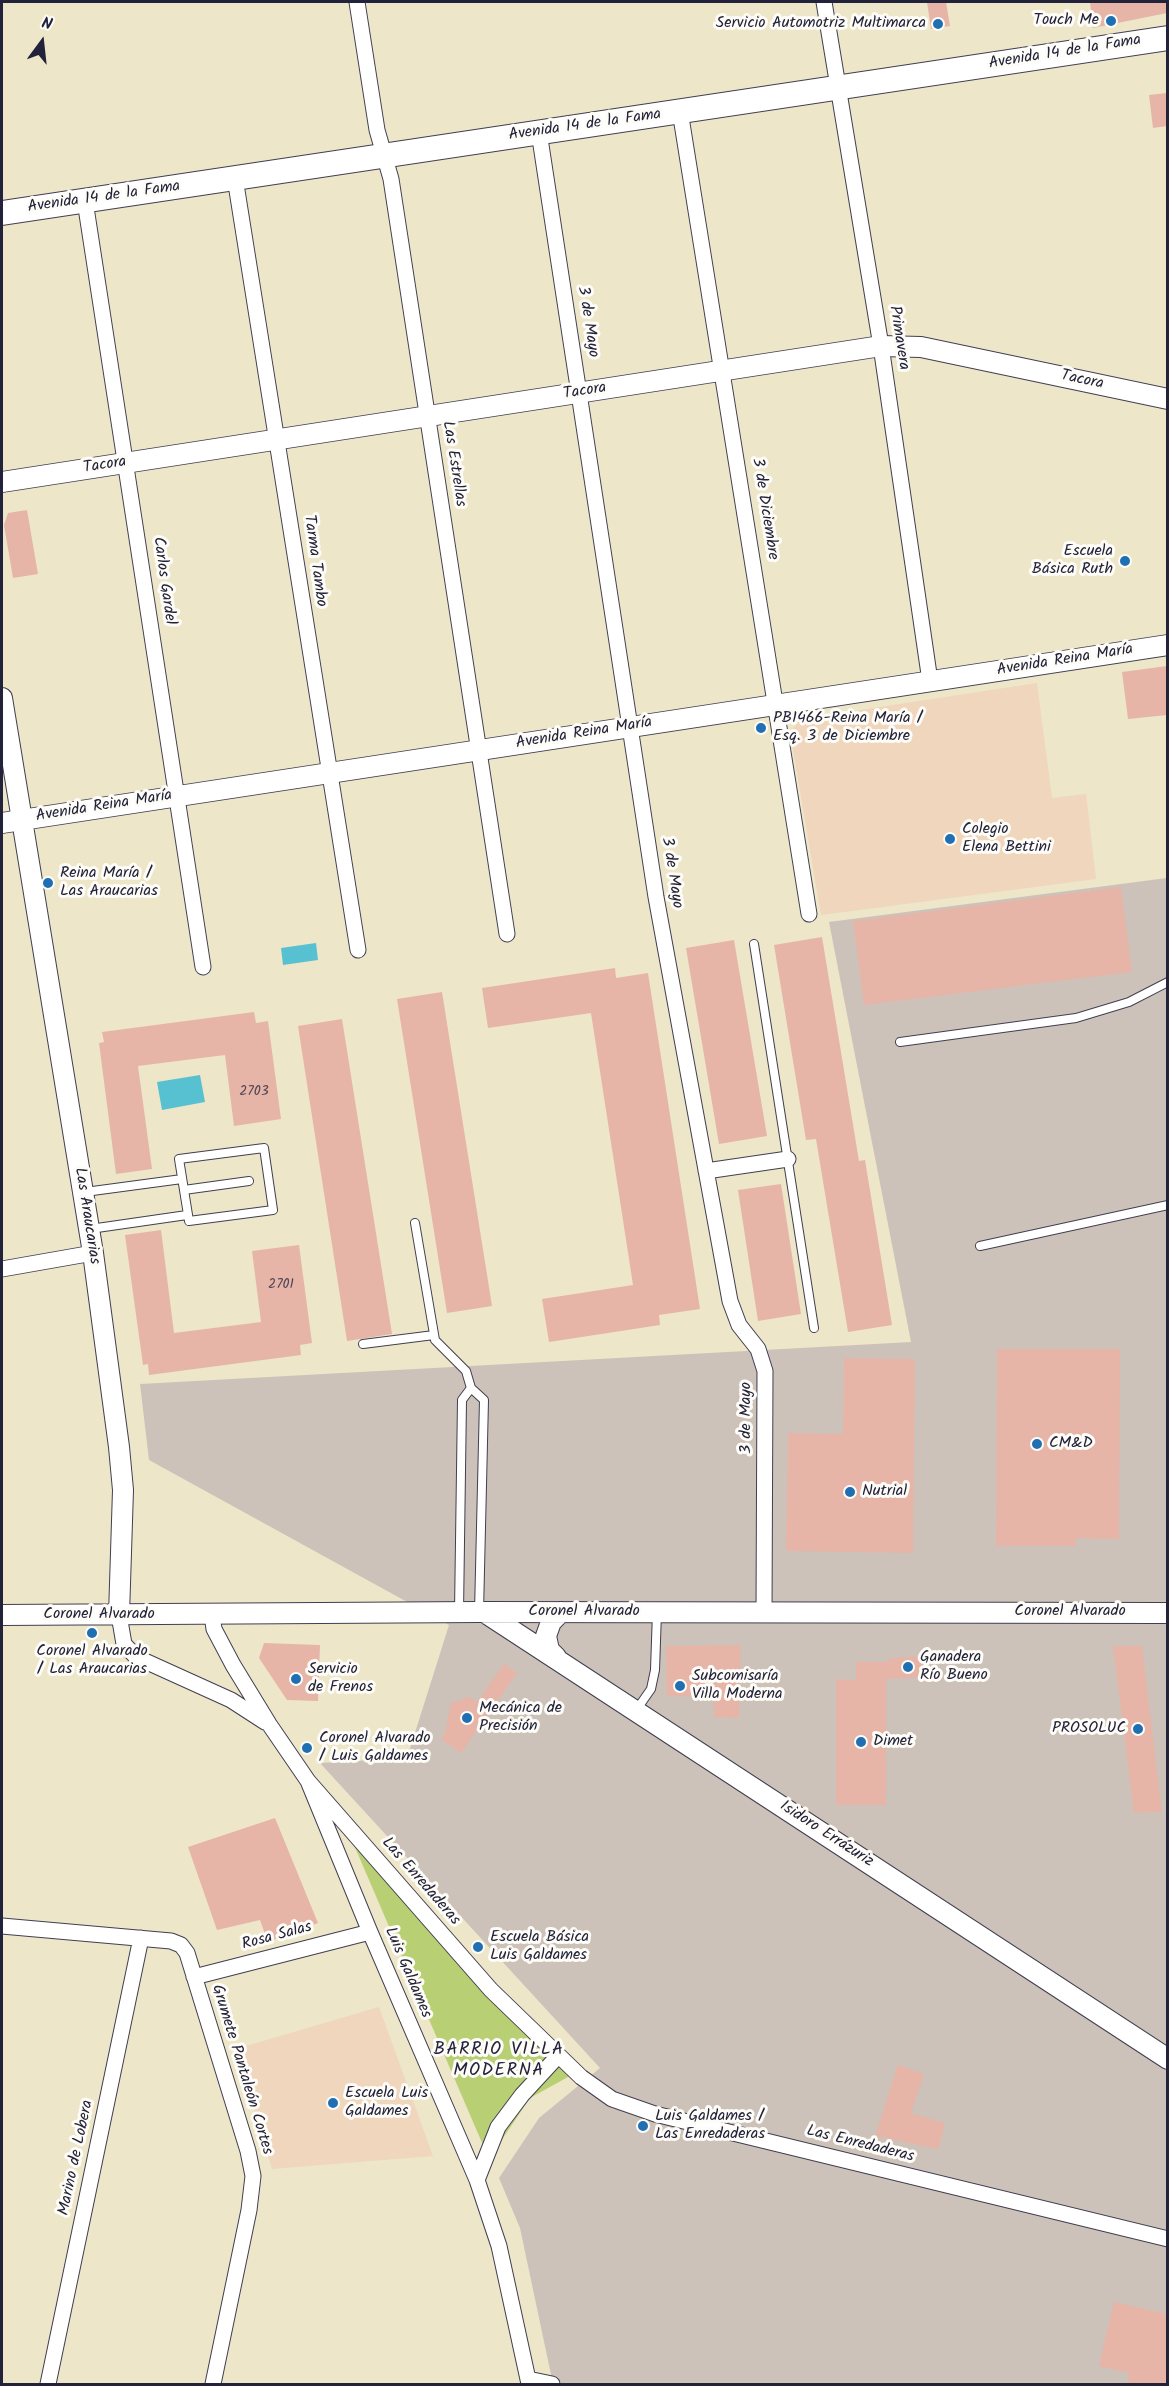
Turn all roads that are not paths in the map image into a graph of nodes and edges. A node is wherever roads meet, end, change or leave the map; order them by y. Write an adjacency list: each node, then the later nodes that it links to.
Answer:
1 (357, 2): 7 (street, Las Estrellas)
2 (824, 2): 4 (street, Primavera)
3 (1167, 38): 4 (main road, Avenida 14 de la Fama)
4 (838, 88): 5 (main road, Avenida 14 de la Fama); 11 (street, Primavera)
5 (680, 111): 6 (main road, Avenida 14 de la Fama); 12 (street, 3 de Diciembre)
6 (539, 132): 7 (main road, Avenida 14 de la Fama); 13 (street, 3 de Mayo)
7 (385, 156): 8 (main road, Avenida 14 de la Fama); 15 (street, Las Estrellas)
8 (235, 178): 9 (main road, Avenida 14 de la Fama); 16 (street, Tarma Tambo)
9 (85, 201): 10 (main road, Avenida 14 de la Fama); 17 (street, Carlos Gardel)
10 (2, 213)
11 (881, 346): 12 (street, Tacora); 14 (street, Tacora); 20 (street, Primavera)
12 (724, 370): 13 (street, Tacora); 22 (street, 3 de Diciembre)
13 (579, 393): 15 (street, Tacora); 23 (street, 3 de Mayo)
14 (1167, 399)
15 (428, 416): 16 (street, Tacora); 24 (street, Las Estrellas)
16 (278, 439): 17 (street, Tacora); 25 (street, Tarma Tambo)
17 (127, 463): 18 (street, Tacora); 26 (street, Carlos Gardel)
18 (2, 482)
19 (1167, 645): 20 (street, Avenida Reina María)
20 (930, 681): 22 (street, Avenida Reina María)
21 (2, 698): 27 (street, Las Araucarias)
22 (776, 705): 23 (street, Avenida Reina María); 28 (street, 3 de Diciembre)
23 (630, 727): 24 (street, Avenida Reina María); 36 (street, 3 de Mayo)
24 (479, 750): 25 (street, Avenida Reina María); 29 (street, Las Estrellas)
25 (327, 773): 26 (street, Avenida Reina María); 31 (street, Tarma Tambo)
26 (177, 796): 27 (street, Avenida Reina María); 32 (street, Carlos Gardel)
27 (11, 821): 40 (street, Las Araucarias)
28 (809, 914)
29 (507, 934)
30 (754, 944): 35 (lane)
31 (358, 950)
32 (203, 967)
33 (1167, 982): 34 (lane)
34 (900, 1042)
35 (788, 1159): 36 (street); 48 (lane)
36 (706, 1171): 56 (street, 3 de Mayo)
37 (182, 1179): 39 (lane); 40 (lane); 42 (lane)
38 (249, 1181): 39 (lane)
39 (184, 1190): 42 (lane)
40 (83, 1192): 44 (street, Las Araucarias)
41 (1167, 1205): 45 (lane)
42 (188, 1215): 44 (lane)
43 (415, 1223): 49 (lane)
44 (89, 1229): 46 (street, Las Araucarias)
45 (980, 1246)
46 (93, 1253): 47 (street); 60 (street, Las Araucarias)
47 (2, 1269)
48 (814, 1328)
49 (434, 1335): 50 (lane); 51 (lane)
50 (363, 1344)
51 (471, 1388): 52 (lane); 53 (lane)
52 (459, 1612): 53 (street, Coronel Alvarado); 58 (street, Coronel Alvarado)
53 (481, 1612): 54 (street, Coronel Alvarado); 61 (street, Isidoro Errázuriz)
54 (561, 1612): 55 (street, Coronel Alvarado); 61 (street)
55 (657, 1612): 56 (street, Coronel Alvarado); 62 (lane)
56 (764, 1612): 57 (street, Coronel Alvarado)
57 (1167, 1612)
58 (212, 1615): 60 (street, Coronel Alvarado); 63 (street, Luis Galdames)
59 (2, 1616): 60 (street, Coronel Alvarado)
60 (119, 1616): 63 (street, Luis Galdames)
61 (555, 1658): 62 (street, Isidoro Errázuriz)
62 (636, 1710): 70 (street, Isidoro Errázuriz)
63 (269, 1724): 64 (street, Luis Galdames)
64 (308, 1781): 66 (street, Luis Galdames); 69 (street, Las Enredaderas)
65 (2, 1926): 67 (street)
66 (370, 1932): 68 (street, Rosa Salas); 71 (street, Luis Galdames)
67 (141, 1938): 68 (street, Grumete Pantaleón Cortes); 74 (street, Marino de Lobera)
68 (194, 1977): 75 (street, Grumete Pantaleón Cortes)
69 (558, 2056): 71 (street); 72 (street, Las Enredaderas)
70 (1167, 2059)
71 (477, 2180): 73 (street, Luis Galdames)
72 (1167, 2239)
73 (528, 2382): 76 (street)
74 (48, 2385)
75 (213, 2385)
76 (552, 2385)

